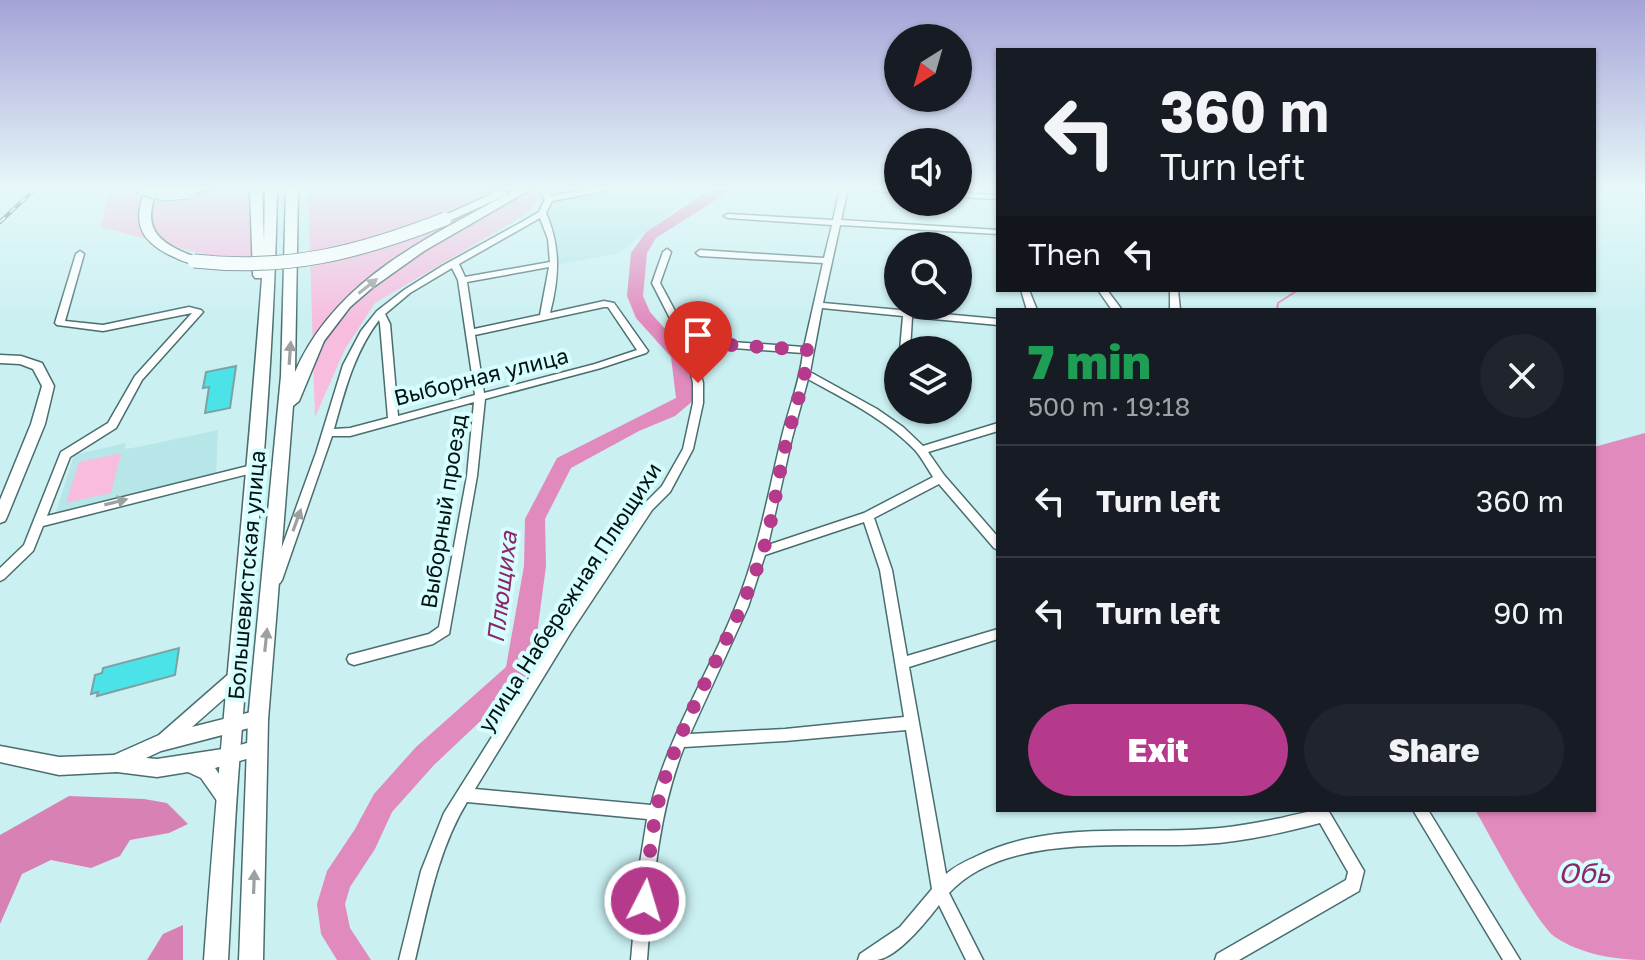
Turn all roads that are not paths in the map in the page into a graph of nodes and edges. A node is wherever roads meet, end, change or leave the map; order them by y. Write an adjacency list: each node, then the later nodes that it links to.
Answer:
1 (149, 234): 5 (highway, bridge)
2 (258, 234): 26 (highway)
3 (269, 234): 26 (highway, Большевистская улица)
4 (292, 234): 31 (highway, Большевистская улица, one-way to 4)
5 (405, 234)
6 (447, 234): 31 (highway, one-way to 6)
7 (507, 234): 15 (street)
8 (550, 234): 14 (street)
9 (833, 234): 13 (street)
10 (667, 252): 24 (street, улица Набережная Плющихи)
11 (700, 253): 13 (street)
12 (80, 254): 39 (street)
13 (827, 261): 17 (street)
14 (554, 264): 16 (street); 20 (street)
15 (455, 265): 16 (street); 19 (street)
16 (462, 280): 23 (street)
17 (818, 305): 18 (street); 25 (street)
18 (884, 309)
19 (380, 313): 30 (street); 33 (street)
20 (544, 318): 23 (street); 29 (street, Выборная улица)
21 (972, 319): 22 (street)
22 (996, 322)
23 (471, 333): 29 (street)
24 (685, 342): 25 (street); 58 (street, улица Набережная Плющихи)
25 (808, 350): 28 (street)
26 (264, 357): 35 (highway, Большевистская улица)
27 (0, 359): 38 (main road)
28 (806, 374): 34 (street); 41 (street)
29 (480, 397): 30 (street, Выборная улица); 45 (street, Выборный проезд)
30 (393, 419): 33 (street, Выборная улица)
31 (285, 421): 43 (highway, Большевистская улица)
32 (996, 428): 34 (street)
33 (328, 433): 43 (street, one-way to 33)
34 (921, 450): 36 (street)
35 (256, 468): 39 (street, one-way to 35); 47 (highway, Большевистская улица)
36 (940, 478): 37 (street); 40 (street)
37 (868, 516): 41 (street); 46 (street)
38 (0, 517)
39 (41, 522): 42 (street)
40 (996, 543)
41 (763, 551): 51 (street)
42 (0, 576)
43 (271, 593): 48 (highway, Большевистская улица, one-way to 43)
44 (996, 635): 46 (street)
45 (354, 659)
46 (903, 663): 49 (street)
47 (237, 677): 50 (highway, Большевистская улица); 52 (main road)
48 (259, 718): 50 (main road); 53 (highway, Большевистская улица)
49 (910, 723): 51 (street); 63 (street)
50 (232, 724): 52 (main road); 55 (highway, Большевистская улица)
51 (681, 741): 61 (street)
52 (159, 743): 56 (main road)
53 (258, 748): 55 (main road); 65 (highway, Большевистская улица, one-way to 53)
54 (0, 754): 56 (main road)
55 (229, 757): 57 (main road); 59 (highway, Большевистская улица)
56 (117, 763): 57 (main road)
57 (191, 764): 59 (main road)
58 (463, 795): 61 (street); 66 (street, улица Набережная Плющихи)
59 (227, 799): 64 (highway, Большевистская улица)
60 (1421, 812): 71 (street)
61 (656, 813): 67 (street)
62 (1321, 813): 63 (street); 70 (street)
63 (941, 893): 68 (street); 69 (street)
64 (216, 960)
65 (251, 960)
66 (407, 960)
67 (639, 960)
68 (866, 960)
69 (975, 960)
70 (1223, 960)
71 (1512, 960)

